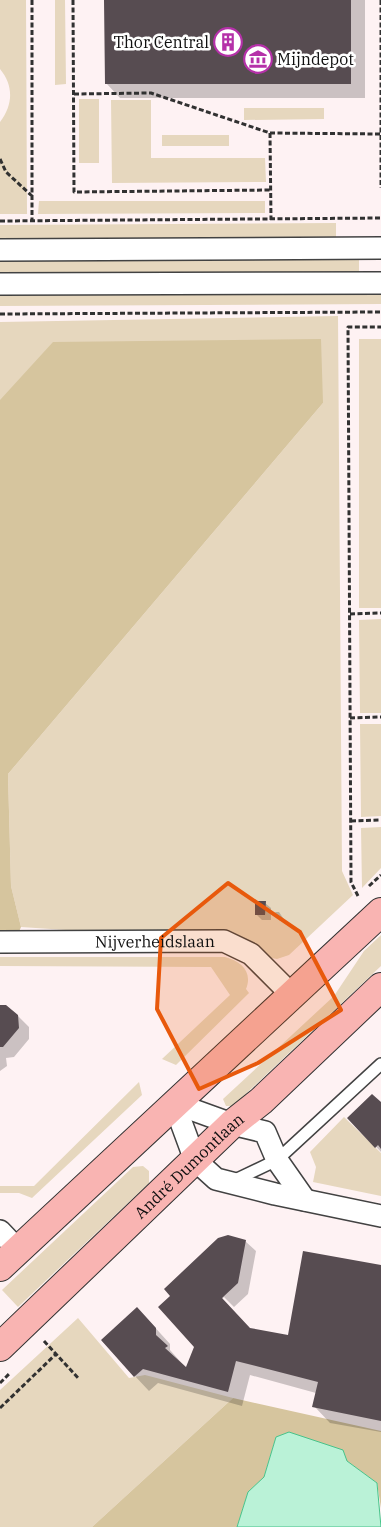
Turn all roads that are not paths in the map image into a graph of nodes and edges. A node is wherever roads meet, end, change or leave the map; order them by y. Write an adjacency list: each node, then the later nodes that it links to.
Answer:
1 (381, 248): 2 (street)
2 (0, 250)
3 (381, 283): 4 (street)
4 (0, 284)
5 (381, 912): 8 (main road)
6 (0, 942): 8 (street, Nijverheidslaan)
7 (381, 987): 11 (main road, André Dumontlaan)
8 (291, 994): 10 (main road)
9 (381, 1064): 13 (lane)
10 (174, 1103): 11 (street); 12 (street); 17 (main road)
11 (232, 1124): 12 (main road, André Dumontlaan); 13 (street)
12 (195, 1160): 14 (street); 18 (main road, André Dumontlaan)
13 (277, 1160): 14 (lane); 15 (street)
14 (229, 1183): 15 (street)
15 (305, 1200): 16 (street)
16 (381, 1216)
17 (6, 1250)
18 (0, 1347)

